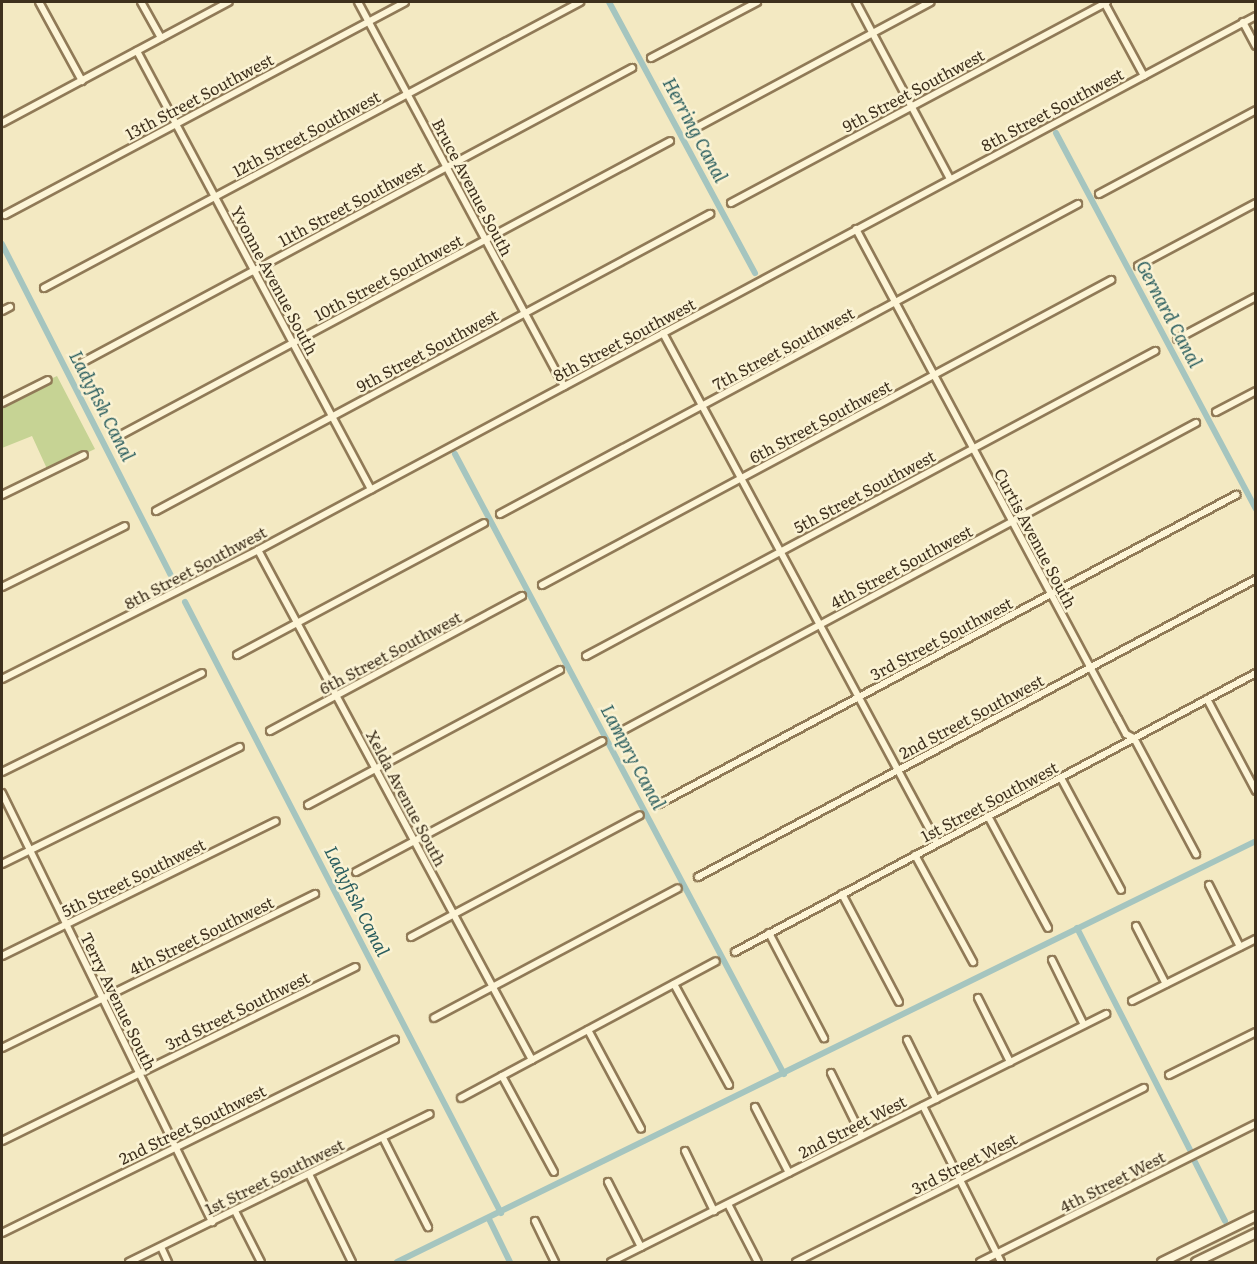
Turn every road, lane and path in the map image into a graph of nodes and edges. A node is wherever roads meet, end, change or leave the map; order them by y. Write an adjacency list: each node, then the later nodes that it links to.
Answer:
1 (39, 2): 21 (street)
2 (141, 2): 15 (street)
3 (229, 2): 15 (street)
4 (358, 2): 12 (street, Bruce Avenue South)
5 (405, 2): 12 (street, 13th Street Southwest)
6 (580, 2): 22 (street, 12th Street Southwest)
7 (757, 2): 18 (street)
8 (856, 2): 14 (street)
9 (931, 2): 14 (street)
10 (1105, 2): 20 (street); 23 (street, 9th Street Southwest)
11 (1256, 16): 13 (street, 8th Street Southwest)
12 (368, 21): 22 (street, Bruce Avenue South); 26 (street, 13th Street Southwest)
13 (1243, 22): 16 (street); 20 (street, 8th Street Southwest)
14 (873, 33): 23 (street); 27 (street)
15 (161, 38): 17 (street)
16 (1256, 46)
17 (137, 51): 21 (street); 26 (street, Yvonne Avenue South)
18 (651, 58)
19 (632, 68): 29 (street, 11th Street Southwest)
20 (1144, 76): 30 (street, 8th Street Southwest)
21 (82, 81): 25 (street)
22 (408, 94): 29 (street, Bruce Avenue South); 32 (street, 12th Street Southwest)
23 (912, 106): 30 (street); 33 (street, 9th Street Southwest)
24 (1256, 110): 31 (street)
25 (2, 123)
26 (176, 124): 32 (street, Yvonne Avenue South); 37 (street, 13th Street Southwest)
27 (690, 131)
28 (670, 141): 39 (street, 10th Street Southwest)
29 (447, 167): 39 (street, Bruce Avenue South); 41 (street, 11th Street Southwest)
30 (950, 179): 38 (street, 8th Street Southwest)
31 (1100, 194)
32 (215, 197): 41 (street, Yvonne Avenue South); 43 (street, 12th Street Southwest)
33 (731, 203)
34 (1256, 203): 40 (street)
35 (1078, 204): 45 (street, 7th Street Southwest)
36 (710, 214): 48 (street, 9th Street Southwest)
37 (6, 215)
38 (856, 230): 45 (street, Curtis Avenue South); 49 (street, 8th Street Southwest)
39 (486, 240): 48 (street, Bruce Avenue South); 51 (street, 10th Street Southwest)
40 (1138, 266)
41 (254, 270): 51 (street, Yvonne Avenue South); 53 (street, 11th Street Southwest)
42 (1111, 280): 54 (street, 6th Street Southwest)
43 (44, 288)
44 (1256, 297): 50 (street)
45 (895, 302): 54 (street, Curtis Avenue South); 59 (street, 7th Street Southwest)
46 (10, 307): 47 (street)
47 (2, 310)
48 (525, 313): 56 (street, Bruce Avenue South); 61 (street, 9th Street Southwest)
49 (663, 333): 56 (street, 8th Street Southwest); 59 (street)
50 (1177, 339)
51 (293, 343): 61 (street, Yvonne Avenue South); 63 (street, 10th Street Southwest)
52 (1155, 351): 64 (street, 5th Street Southwest)
53 (83, 362)
54 (934, 376): 64 (street, Curtis Avenue South); 66 (street, 6th Street Southwest)
55 (48, 380): 58 (street)
56 (564, 386): 67 (street, 8th Street Southwest)
57 (1256, 391): 60 (street)
58 (2, 403)
59 (702, 406): 66 (street); 71 (street, 7th Street Southwest)
60 (1216, 412)
61 (332, 416): 67 (street, Yvonne Avenue South); 70 (street, 9th Street Southwest)
62 (1196, 423): 72 (street, 4th Street Southwest)
63 (118, 436)
64 (973, 448): 72 (street, Curtis Avenue South); 76 (street, 5th Street Southwest)
65 (84, 454): 68 (street)
66 (741, 479): 76 (street); 78 (street, 6th Street Southwest)
67 (371, 489): 75 (street, 8th Street Southwest)
68 (2, 495)
69 (1236, 495): 80 (street, 3rd Street Southwest)
70 (156, 511)
71 (500, 514)
72 (1012, 521): 80 (street, Curtis Avenue South); 83 (street, 4th Street Southwest)
73 (484, 523): 82 (street)
74 (125, 526): 79 (street)
75 (258, 550): 82 (street, Xelda Avenue South); 90 (street, 8th Street Southwest)
76 (780, 551): 83 (street); 85 (street, 5th Street Southwest)
77 (1256, 579): 86 (street, 2nd Street Southwest)
78 (542, 585)
79 (2, 587)
80 (1051, 594): 86 (street, Curtis Avenue South); 92 (street, 3rd Street Southwest)
81 (522, 596): 91 (street, 6th Street Southwest)
82 (297, 622): 84 (street); 91 (street, Xelda Avenue South)
83 (820, 625): 92 (street); 95 (street, 4th Street Southwest)
84 (237, 655)
85 (586, 657)
86 (1090, 667): 96 (street, Curtis Avenue South); 100 (street, 2nd Street Southwest)
87 (560, 670): 99 (street)
88 (202, 673): 101 (street)
89 (1256, 673): 93 (street, 1st Street Southwest)
90 (2, 679)
91 (336, 695): 94 (street, 6th Street Southwest); 99 (street, Xelda Avenue South)
92 (859, 698): 100 (street); 105 (street, 3rd Street Southwest)
93 (1207, 699): 96 (street, 1st Street Southwest); 103 (street)
94 (270, 731)
95 (618, 733)
96 (1134, 738): 102 (street, 1st Street Southwest); 114 (street, Curtis Avenue South)
97 (602, 741): 110 (street)
98 (240, 747): 112 (street)
99 (375, 768): 106 (street); 110 (street, Xelda Avenue South)
100 (898, 771): 111 (street); 117 (street, 2nd Street Southwest)
101 (2, 772)
102 (1060, 778): 108 (street, 1st Street Southwest); 120 (street)
103 (1256, 791)
104 (2, 792): 112 (street, Terry Avenue South)
105 (660, 804)
106 (308, 805)
107 (640, 815): 123 (street)
108 (988, 816): 111 (street, 1st Street Southwest); 126 (street)
109 (276, 821): 124 (street, 5th Street Southwest)
110 (414, 841): 116 (street); 123 (street, Xelda Avenue South)
111 (937, 843): 113 (street, 1st Street Southwest)
112 (30, 850): 115 (street); 124 (street, Terry Avenue South)
113 (915, 855): 122 (street, 1st Street Southwest); 135 (street)
114 (1196, 855)
115 (2, 864)
116 (356, 872)
117 (698, 878)
118 (1209, 885): 130 (street)
119 (678, 888): 139 (street)
120 (1122, 890)
121 (315, 894): 141 (street, 4th Street Southwest)
122 (842, 894): 127 (street, 1st Street Southwest); 143 (street)
123 (453, 914): 128 (street); 139 (street, Xelda Avenue South)
124 (66, 924): 132 (street, 5th Street Southwest); 141 (street, Terry Avenue South)
125 (1136, 926): 138 (street)
126 (1048, 928)
127 (768, 933): 131 (street, 1st Street Southwest); 149 (street)
128 (411, 937)
129 (1256, 939): 130 (street)
130 (1240, 947): 138 (street)
131 (735, 952)
132 (2, 956)
133 (1052, 960): 146 (street)
134 (716, 962): 137 (street)
135 (973, 962)
136 (355, 967): 155 (street, 3rd Street Southwest)
137 (674, 984): 147 (street); 159 (street)
138 (1166, 984): 142 (street)
139 (492, 987): 145 (street); 153 (street, Xelda Avenue South)
140 (978, 998): 154 (street)
141 (103, 999): 152 (street, 4th Street Southwest); 155 (street, Terry Avenue South)
142 (1132, 1001)
143 (899, 1002)
144 (1106, 1014): 146 (street, 2nd Street West)
145 (434, 1018)
146 (1084, 1025): 154 (street, 2nd Street West)
147 (588, 1030): 153 (street); 167 (street)
148 (1256, 1032): 157 (street)
149 (824, 1038)
150 (395, 1040): 171 (street, 2nd Street Southwest)
151 (907, 1040): 162 (street)
152 (2, 1048)
153 (532, 1060): 158 (street)
154 (1010, 1062): 162 (street, 2nd Street West)
155 (139, 1073): 170 (street, 3rd Street Southwest); 171 (street, Terry Avenue South)
156 (831, 1073): 168 (street)
157 (1169, 1075)
158 (502, 1076): 161 (street); 173 (street)
159 (729, 1085)
160 (1144, 1088): 176 (street, 3rd Street West)
161 (461, 1098)
162 (936, 1099): 163 (street, 2nd Street West)
163 (923, 1106): 168 (street, 2nd Street West); 176 (street)
164 (755, 1107): 174 (street)
165 (430, 1114): 169 (street, 1st Street Southwest)
166 (1256, 1124): 189 (street, 4th Street West)
167 (641, 1129)
168 (862, 1136): 174 (street, 2nd Street West)
169 (383, 1138): 175 (street, 1st Street Southwest); 184 (street)
170 (2, 1141)
171 (176, 1147): 183 (street, Terry Avenue South); 185 (street, 2nd Street Southwest)
172 (685, 1151): 180 (street)
173 (554, 1172)
174 (789, 1173): 178 (street, 2nd Street West)
175 (309, 1174): 179 (street, 1st Street Southwest); 193 (street)
176 (960, 1180): 189 (street); 197 (street, 3rd Street West)
177 (608, 1182): 188 (street)
178 (728, 1204): 180 (street, 2nd Street West); 196 (street)
179 (235, 1210): 183 (street, 1st Street Southwest); 192 (street)
180 (714, 1211): 188 (street, 2nd Street West)
181 (1256, 1216): 200 (main road)
182 (535, 1221): 194 (street)
183 (212, 1222): 187 (street, 1st Street Southwest)
184 (428, 1227)
185 (2, 1233)
186 (1256, 1233): 201 (main road)
187 (160, 1247): 190 (street, 1st Street Southwest); 191 (street)
188 (640, 1247): 195 (street, 2nd Street West)
189 (997, 1254): 198 (street, 4th Street West); 199 (street)
190 (129, 1263)
191 (168, 1263)
192 (261, 1263)
193 (352, 1263)
194 (555, 1263)
195 (611, 1263)
196 (758, 1263)
197 (796, 1263)
198 (980, 1263)
199 (1002, 1263)
200 (1162, 1263)
201 (1196, 1263)

